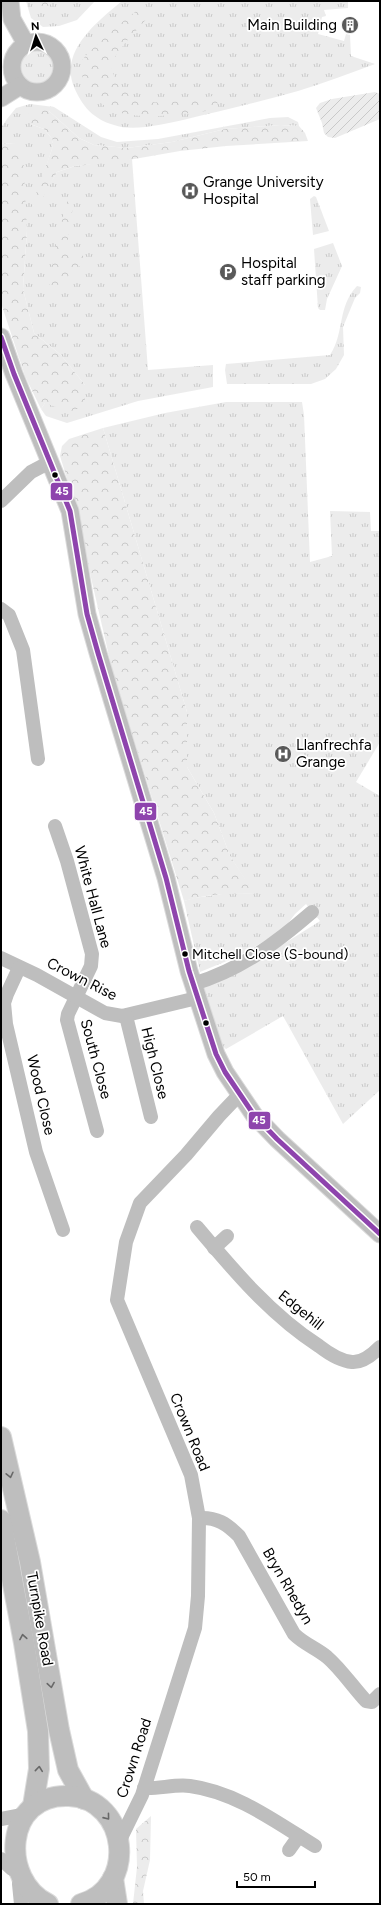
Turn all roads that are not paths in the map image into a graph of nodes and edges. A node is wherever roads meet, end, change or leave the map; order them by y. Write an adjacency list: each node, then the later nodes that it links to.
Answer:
1 (10, 1): 2 (main road)
2 (26, 44): 3 (main road); 3 (main road)
3 (20, 86): 4 (main road)
4 (1, 98)
5 (1, 337): 6 (main road)
6 (50, 462): 7 (street); 14 (main road)
7 (1, 501)
8 (1, 609): 9 (street)
9 (38, 758)
10 (55, 826): 15 (street, White Hall Lane)
11 (312, 912): 14 (street, Crown Rise)
12 (1, 958): 13 (street, Crown Rise)
13 (19, 968): 15 (street, Crown Rise); 21 (street, Wood Close)
14 (195, 991): 16 (street, Crown Rise); 17 (main road)
15 (75, 997): 16 (street, Crown Rise); 19 (street, South Close)
16 (126, 1016): 18 (street, High Close)
17 (239, 1095): 22 (main road); 27 (street, Crown Road)
18 (151, 1118)
19 (97, 1131)
20 (197, 1227): 24 (street, Edgehill)
21 (63, 1230)
22 (380, 1234)
23 (227, 1236): 24 (street)
24 (214, 1248): 25 (street, Edgehill)
25 (380, 1346)
26 (1, 1437): 31 (highway, Turnpike Road, one-way to 31)
27 (199, 1518): 29 (street, Bryn Rhedyn); 30 (street, Crown Road)
28 (1, 1520): 32 (highway, Turnpike Road, one-way to 28)
29 (380, 1694)
30 (143, 1791): 34 (street); 35 (street, Crown Road)
31 (84, 1799): 32 (highway); 35 (highway, one-way to 35)
32 (27, 1810): 33 (street); 38 (highway, Turnpike Road)
33 (1, 1819)
34 (298, 1836): 36 (street); 37 (street)
35 (119, 1842): 39 (highway)
36 (315, 1846)
37 (289, 1850)
38 (11, 1871): 40 (street); 41 (highway)
39 (113, 1878): 42 (highway); 43 (highway)
40 (21, 1904)
41 (48, 1904)
42 (81, 1904)
43 (117, 1904)

